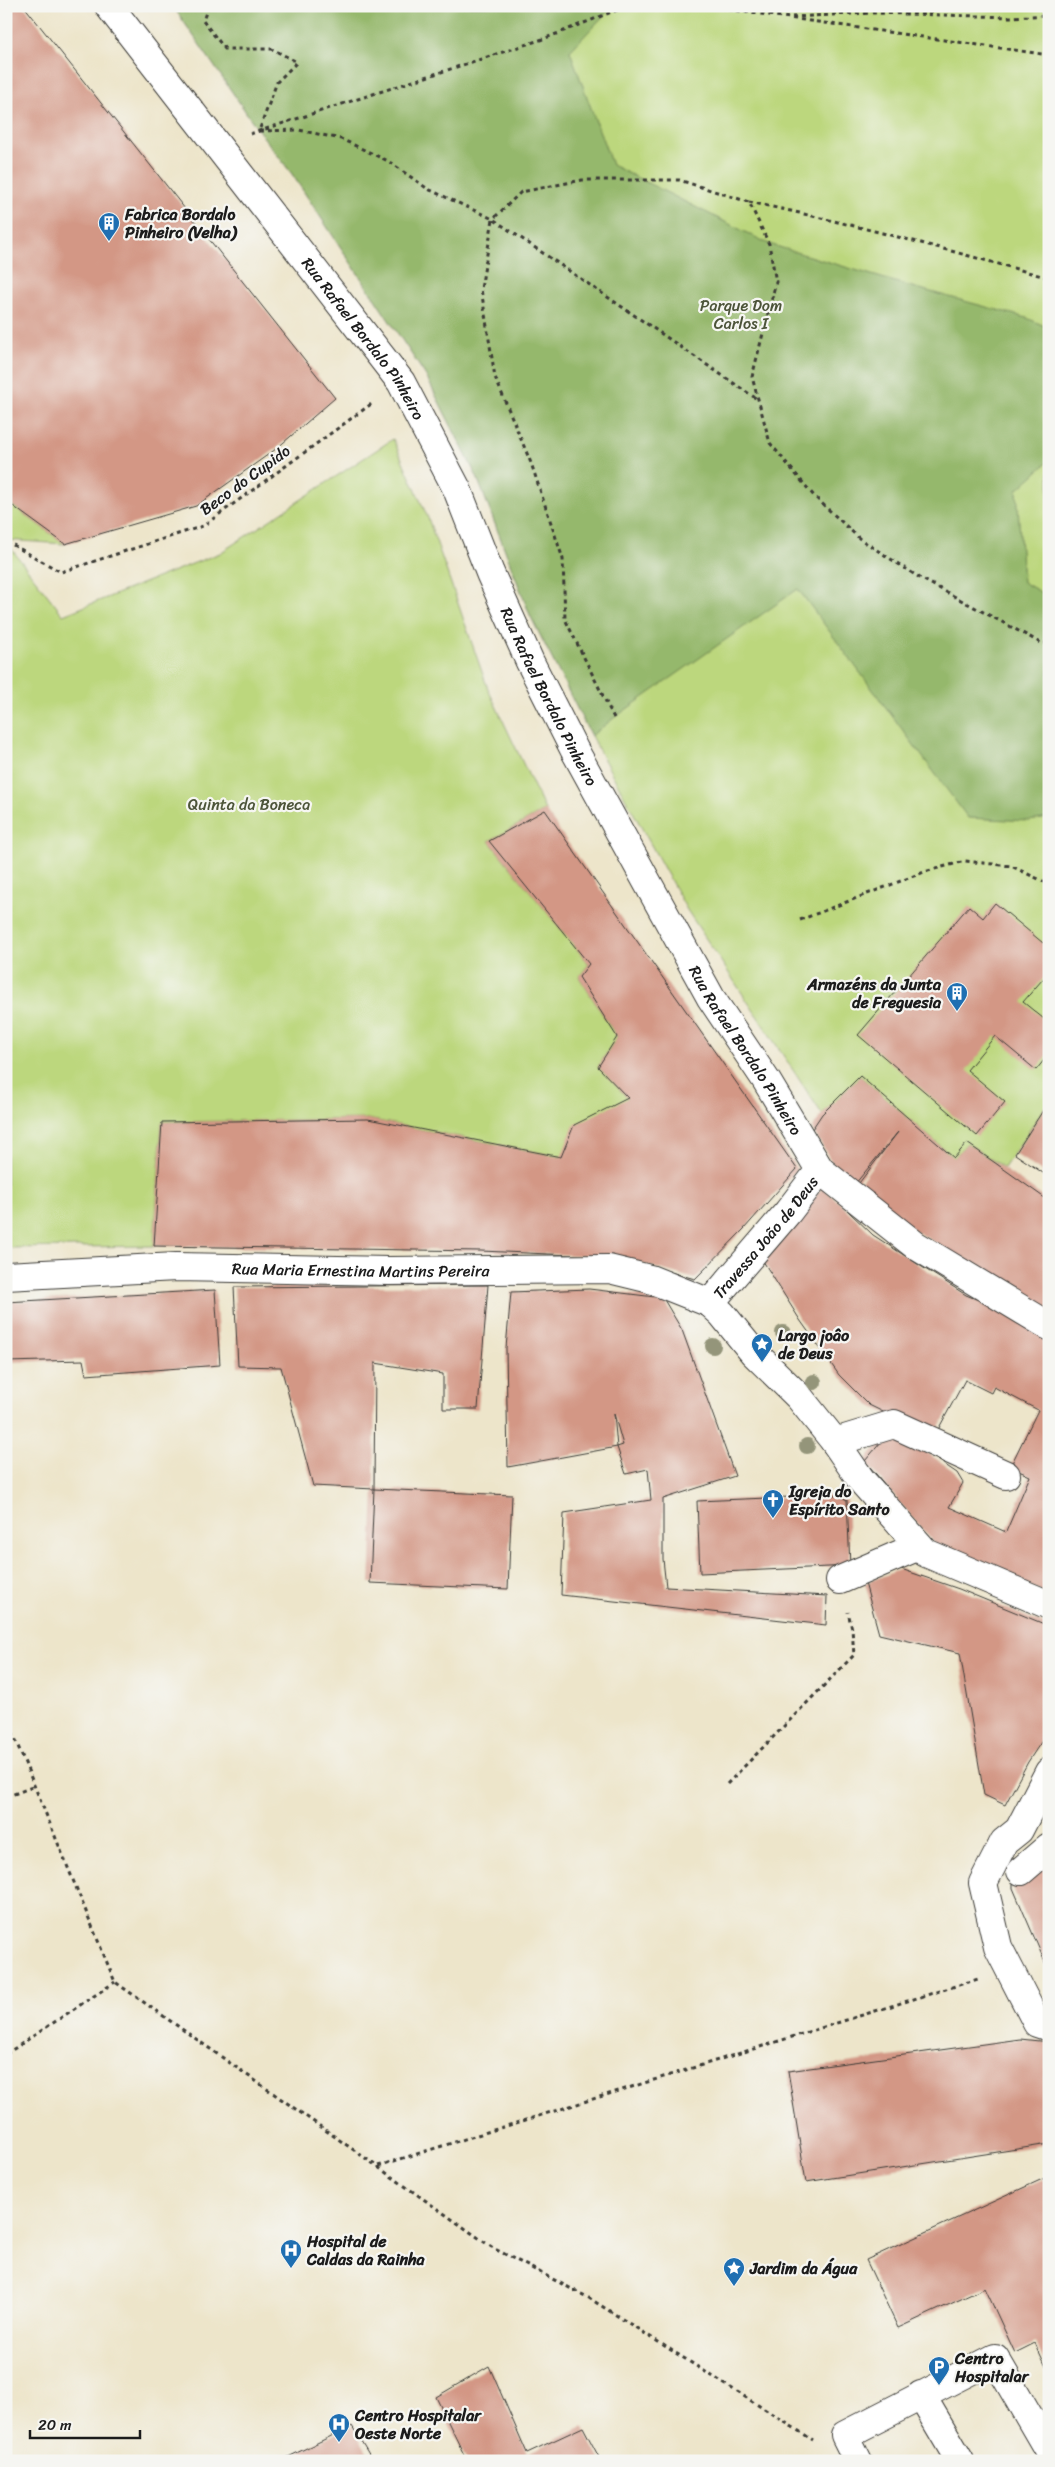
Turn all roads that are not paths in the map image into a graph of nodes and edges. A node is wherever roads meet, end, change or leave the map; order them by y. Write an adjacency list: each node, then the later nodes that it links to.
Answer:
1 (109, 6): 2 (street, Rua Rafael Bordalo Pinheiro)
2 (820, 1170): 4 (street, Travessa João de Deus); 5 (street, Rua Rafael Bordalo Pinheiro)
3 (6, 1276): 4 (street, Rua Maria Ernestina Martins Pereira)
4 (710, 1303): 6 (street)
5 (1049, 1326)
6 (835, 1442): 7 (street); 8 (street)
7 (1006, 1475)
8 (919, 1546): 9 (street); 10 (street)
9 (840, 1580)
10 (1049, 1605)
11 (1049, 1772): 14 (street)
12 (1049, 1847): 13 (street)
13 (1021, 1870)
14 (1049, 2027)
15 (921, 2395): 16 (street); 17 (street); 18 (street)
16 (1049, 2452)
17 (858, 2461)
18 (960, 2461)

